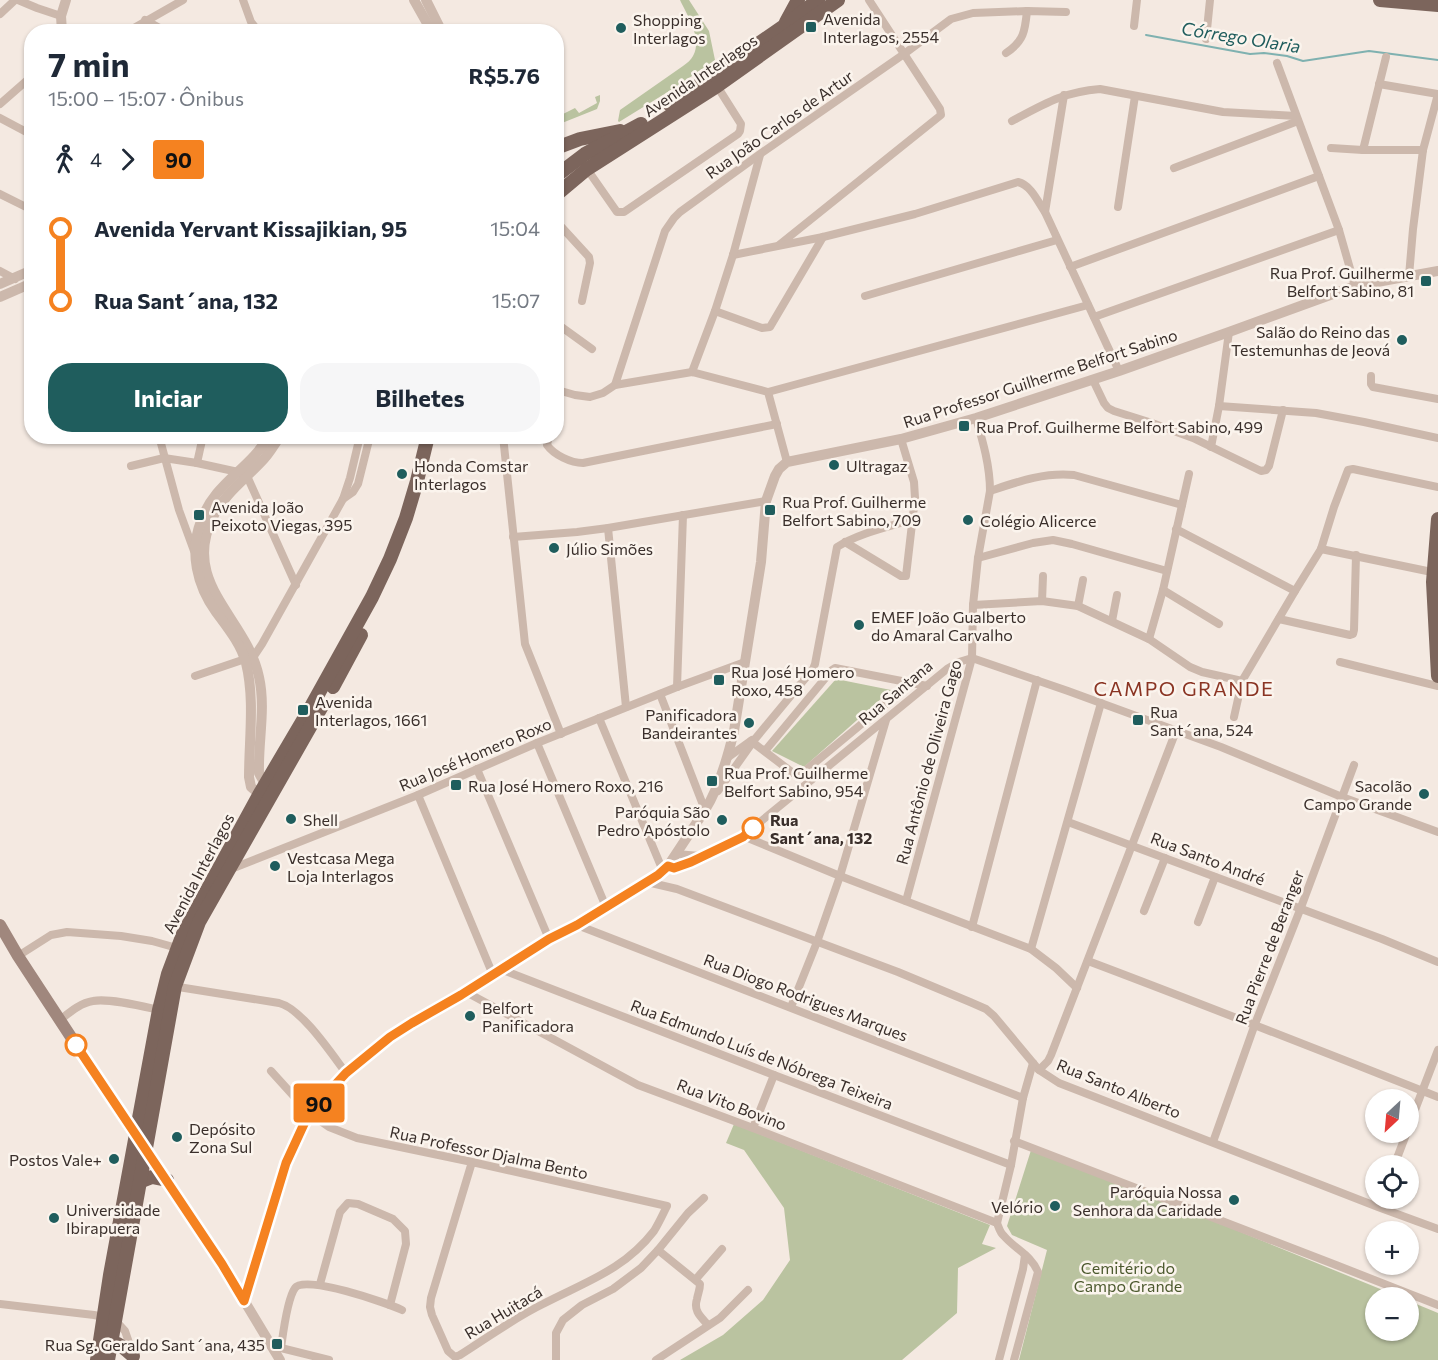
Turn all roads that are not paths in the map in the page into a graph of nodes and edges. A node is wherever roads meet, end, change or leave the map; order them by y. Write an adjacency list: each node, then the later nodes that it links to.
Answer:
1 (16, 0): 17 (street); 18 (street)
2 (66, 0): 18 (street)
3 (183, 0): 19 (street)
4 (243, 0): 23 (street)
5 (414, 0): 24 (street)
6 (426, 0): 25 (street)
7 (798, 0): 26 (main road)
8 (818, 0): 26 (main road, Avenida Interlagos)
9 (837, 0): 35 (main road, Avenida Interlagos)
10 (869, 0): 30 (street)
11 (1137, 0): 27 (street)
12 (1210, 0): 28 (street)
13 (1380, 0): 14 (main road)
14 (1438, 5)
15 (1027, 11): 16 (street, Rua João Carlos de Artur); 29 (street); 30 (street, Rua João Carlos de Artur)
16 (1066, 12)
17 (0, 14)
18 (61, 16): 20 (street)
19 (145, 20): 21 (street); 22 (street)
20 (62, 24)
21 (139, 24)
22 (152, 24)
23 (253, 24)
24 (428, 24)
25 (438, 24)
26 (784, 26): 43 (main road, Avenida Interlagos)
27 (1134, 26)
28 (1206, 39)
29 (1006, 53)
30 (904, 54): 50 (street, Rua João Carlos de Artur); 64 (street)
31 (1386, 57): 34 (street)
32 (1277, 63): 41 (street)
33 (24, 83): 39 (street)
34 (1379, 84): 36 (street); 48 (street)
35 (717, 86): 51 (main road, Avenida Interlagos); 51 (street)
36 (1438, 94): 49 (street)
37 (1064, 95): 38 (street); 42 (street); 59 (street)
38 (1135, 96): 41 (street); 58 (street)
39 (0, 104)
40 (0, 118): 44 (street)
41 (1297, 118): 52 (street); 54 (street)
42 (1012, 121)
43 (634, 128): 45 (main road); 51 (main road, Avenida Interlagos)
44 (24, 131)
45 (564, 145)
46 (564, 146): 51 (street)
47 (1331, 148): 48 (street)
48 (1363, 150): 49 (street)
49 (1423, 150): 70 (street)
50 (760, 154): 65 (street); 89 (street, Rua João Carlos de Artur)
51 (582, 167): 53 (main road, Avenida Interlagos); 55 (main road, Avenida Interlagos)
52 (1174, 168)
53 (564, 173)
54 (1319, 176): 61 (street); 66 (street)
55 (564, 186)
56 (0, 194): 57 (street)
57 (24, 206)
58 (1118, 207)
59 (1045, 212): 62 (street); 63 (street)
60 (564, 229): 78 (street)
61 (1339, 230): 75 (street); 81 (street)
62 (822, 237): 64 (street); 80 (street)
63 (1057, 240): 66 (street); 76 (street)
64 (779, 245): 65 (street)
65 (733, 255): 80 (street)
66 (1070, 267): 79 (street)
67 (0, 271): 71 (street)
68 (1438, 271): 70 (street, Rua Professor Guilherme Belfort Sabino)
69 (24, 274): 71 (street)
70 (1409, 276): 75 (street, Rua Professor Guilherme Belfort Sabino)
71 (14, 278): 72 (street); 73 (street)
72 (24, 283)
73 (0, 284)
74 (24, 286): 77 (street)
75 (1355, 286): 83 (street, Rua Professor Guilherme Belfort Sabino)
76 (865, 296)
77 (0, 297)
78 (582, 301)
79 (1088, 305): 81 (street); 91 (street)
80 (715, 311): 86 (street)
81 (1094, 317): 85 (street)
82 (564, 329): 84 (street)
83 (1229, 332): 85 (street, Rua Professor Guilherme Belfort Sabino); 93 (street)
84 (592, 349)
85 (1119, 371): 88 (street, Rua Professor Guilherme Belfort Sabino)
86 (692, 372): 89 (street); 91 (street)
87 (1371, 376): 92 (street)
88 (1093, 380): 95 (street, Rua Professor Guilherme Belfort Sabino); 109 (street)
89 (615, 385): 90 (street)
90 (564, 392)
91 (768, 392): 96 (street)
92 (1438, 399)
93 (1219, 406): 94 (street); 109 (street)
94 (1283, 410): 97 (street); 109 (street)
95 (976, 418): 98 (street, Rua Professor Guilherme Belfort Sabino); 117 (street, Rua Antônio de Oliveira Gago)
96 (777, 424): 108 (street); 112 (street)
97 (1438, 438)
98 (901, 439): 112 (street, Rua Professor Guilherme Belfort Sabino); 122 (street)
99 (161, 444): 110 (street)
100 (201, 444): 111 (street)
101 (263, 444): 114 (street)
102 (274, 444): 114 (street)
103 (358, 444): 118 (street)
104 (368, 444): 118 (street)
105 (426, 444): 173 (main road, Avenida Interlagos)
106 (435, 444): 173 (main road, Avenida Interlagos)
107 (504, 444): 126 (street)
108 (548, 444)
109 (1211, 447)
110 (164, 458): 111 (street); 113 (street); 129 (street)
111 (197, 462): 114 (street)
112 (787, 462): 119 (street)
113 (130, 466)
114 (242, 474): 129 (street); 136 (street); 147 (street)
115 (1189, 474): 120 (street)
116 (1438, 487): 128 (street)
117 (990, 491): 120 (street); 131 (street, Rua Antônio de Oliveira Gago)
118 (343, 499): 136 (street)
119 (766, 501): 121 (street); 149 (street)
120 (1182, 505): 125 (street)
121 (683, 515): 124 (street); 158 (street)
122 (914, 519): 127 (street); 127 (street)
123 (1438, 519): 133 (main road)
124 (608, 528): 126 (street); 161 (street)
125 (1176, 529): 132 (street); 138 (street)
126 (513, 537): 166 (street)
127 (845, 542): 167 (street)
128 (1321, 549): 130 (street); 138 (street)
129 (194, 552): 147 (street)
130 (1356, 555): 133 (street); 143 (street)
131 (978, 558): 132 (street); 141 (street, Rua Antônio de Oliveira Gago)
132 (1167, 572): 137 (street)
133 (1436, 572): 152 (main road)
134 (1043, 576): 140 (street)
135 (1083, 580): 142 (street)
136 (296, 585): 147 (street)
137 (1163, 590): 145 (street); 146 (street)
138 (1295, 591): 143 (street)
139 (1117, 595): 144 (street)
140 (1042, 601): 141 (street); 142 (street)
141 (973, 605): 148 (street, Rua Antônio de Oliveira Gago)
142 (1078, 606): 144 (street)
143 (1279, 619): 154 (street)
144 (1112, 621): 146 (street)
145 (1219, 624)
146 (1149, 639): 154 (street)
147 (249, 658): 151 (street); 173 (street)
148 (972, 658): 153 (street); 156 (street, Rua Santana); 190 (street, Rua Antônio de Oliveira Gago)
149 (745, 662): 158 (street, Rua José Homero Roxo); 170 (street)
150 (1340, 662): 157 (street)
151 (195, 676)
152 (1438, 676)
153 (1037, 680): 160 (street); 197 (street)
154 (1242, 681): 162 (street)
155 (911, 683): 156 (street); 169 (street); 169 (street)
156 (927, 686): 164 (street, Rua Santana)
157 (1438, 686)
158 (677, 687): 159 (street, Rua José Homero Roxo)
159 (660, 694): 161 (street, Rua José Homero Roxo); 176 (street)
160 (1101, 703): 165 (street); 177 (street)
161 (626, 707): 163 (street, Rua José Homero Roxo)
162 (1234, 717)
163 (599, 718): 166 (street, Rua José Homero Roxo); 185 (street)
164 (886, 720): 179 (street, Rua Santana); 186 (street)
165 (1176, 730): 175 (street); 180 (street)
166 (561, 734): 168 (street, Rua José Homero Roxo)
167 (753, 741): 169 (street); 170 (street); 176 (street)
168 (537, 743): 172 (street, Rua José Homero Roxo); 191 (street)
169 (765, 751)
170 (727, 758): 176 (street)
171 (1354, 765): 175 (street, Rua Pierre de Beranger)
172 (477, 769): 174 (street, Rua José Homero Roxo); 198 (street)
173 (266, 792): 184 (main road, Avenida Interlagos)
174 (418, 795): 184 (street, Rua José Homero Roxo); 205 (street)
175 (1342, 797): 178 (street); 192 (street, Rua Pierre de Beranger)
176 (708, 806): 181 (street)
177 (1068, 822): 180 (street, Rua Santo André); 201 (street)
178 (1438, 832)
179 (743, 837): 182 (street, Rua Santana); 186 (street)
180 (1133, 845): 183 (street, Rua Santo André); 203 (street)
181 (676, 854): 182 (street); 185 (street)
182 (704, 856): 185 (street, Rua Santana)
183 (1165, 858): 187 (street, Rua Santo André); 193 (street)
184 (222, 871): 200 (main road, Avenida Interlagos); 206 (main road, Avenida Interlagos)
185 (663, 871): 188 (street); 189 (street, Rua Santo Alberto)
186 (840, 876): 190 (street); 199 (street)
187 (1215, 877): 192 (street, Rua Santo André); 194 (street)
188 (646, 882): 189 (street, Rua Santo Alberto); 191 (street)
189 (677, 890): 199 (street, Rua Santo Alberto)
190 (906, 901): 197 (street)
191 (606, 907): 196 (street)
192 (1300, 910): 204 (street, Rua Santo André); 212 (street, Rua Pierre de Beranger)
193 (1144, 911)
194 (1198, 922)
195 (0, 925): 202 (main road)
196 (577, 925): 198 (street); 209 (street, Rua Diogo Rodrigues Marques)
197 (972, 927): 201 (street)
198 (549, 939): 205 (street)
199 (817, 942): 209 (street); 214 (street, Rua Santo Alberto)
200 (177, 948): 202 (street); 206 (main road, Avenida Interlagos)
201 (1031, 949): 207 (street)
202 (18, 956): 211 (main road)
203 (1088, 961): 207 (street); 212 (street)
204 (1438, 962)
205 (498, 973): 208 (street); 217 (street, Rua Edmundo Luís de Nóbrega Teixeira)
206 (170, 986): 210 (main road, Avenida Interlagos); 216 (street); 227 (main road, Avenida Interlagos)
207 (1077, 988): 214 (street)
208 (466, 992): 216 (street); 223 (street, Rua Vito Bovino)
209 (791, 1007): 220 (street, Rua Diogo Rodrigues Marques)
210 (159, 1010): 211 (street); 224 (main road, Avenida Interlagos)
211 (60, 1020): 224 (main road)
212 (1255, 1024): 218 (street); 226 (street, Rua Pierre de Beranger)
213 (1438, 1050): 218 (street)
214 (1036, 1066): 220 (street); 226 (street, Rua Santo Alberto)
215 (271, 1071): 222 (street, Rua Professor Djalma Bento)
216 (346, 1073): 222 (street)
217 (774, 1075): 223 (street); 229 (street, Rua Edmundo Luís de Nóbrega Teixeira)
218 (1423, 1091): 219 (street); 221 (street)
219 (1438, 1097)
220 (1023, 1098): 225 (street)
221 (1419, 1101)
222 (309, 1113): 228 (street, Rua Professor Djalma Bento); 244 (street)
223 (753, 1128): 236 (street, Rua Vito Bovino)
224 (136, 1136): 227 (main road); 250 (main road, Avenida Interlagos)
225 (1014, 1141): 229 (street); 247 (street)
226 (1213, 1142): 233 (street, Rua Santo Alberto)
227 (145, 1150): 230 (street); 231 (main road, Avenida Interlagos)
228 (472, 1162): 234 (street, Rua Professor Djalma Bento); 234 (street, Rua Huitacá)
229 (1011, 1165): 236 (street)
230 (167, 1180): 231 (main road); 244 (street)
231 (139, 1182): 250 (main road, Avenida Interlagos)
232 (704, 1198): 239 (street)
233 (1365, 1198)
234 (667, 1206)
235 (1393, 1209): 237 (street, Rua Santo Alberto)
236 (997, 1223): 240 (street)
237 (1438, 1229)
238 (722, 1249): 241 (street)
239 (658, 1250): 241 (street); 260 (street)
240 (1025, 1255): 252 (street); 255 (street)
241 (696, 1280): 251 (street)
242 (320, 1284): 246 (street); 246 (street); 253 (street)
243 (748, 1290): 251 (street)
244 (244, 1301): 253 (street)
245 (4, 1304): 249 (street); 250 (street)
246 (390, 1305): 248 (street)
247 (1438, 1305)
248 (402, 1310)
249 (0, 1313)
250 (110, 1318): 254 (main road, Avenida Interlagos); 256 (street)
251 (708, 1326): 261 (street)
252 (1002, 1346): 255 (street); 262 (street)
253 (277, 1348): 258 (street); 259 (street)
254 (102, 1349): 256 (main road); 257 (main road, Avenida Interlagos)
255 (1017, 1350): 263 (street)
256 (134, 1358)
257 (108, 1360)
258 (280, 1360)
259 (329, 1360)
260 (556, 1360)
261 (656, 1360)
262 (999, 1360)
263 (1014, 1360)

